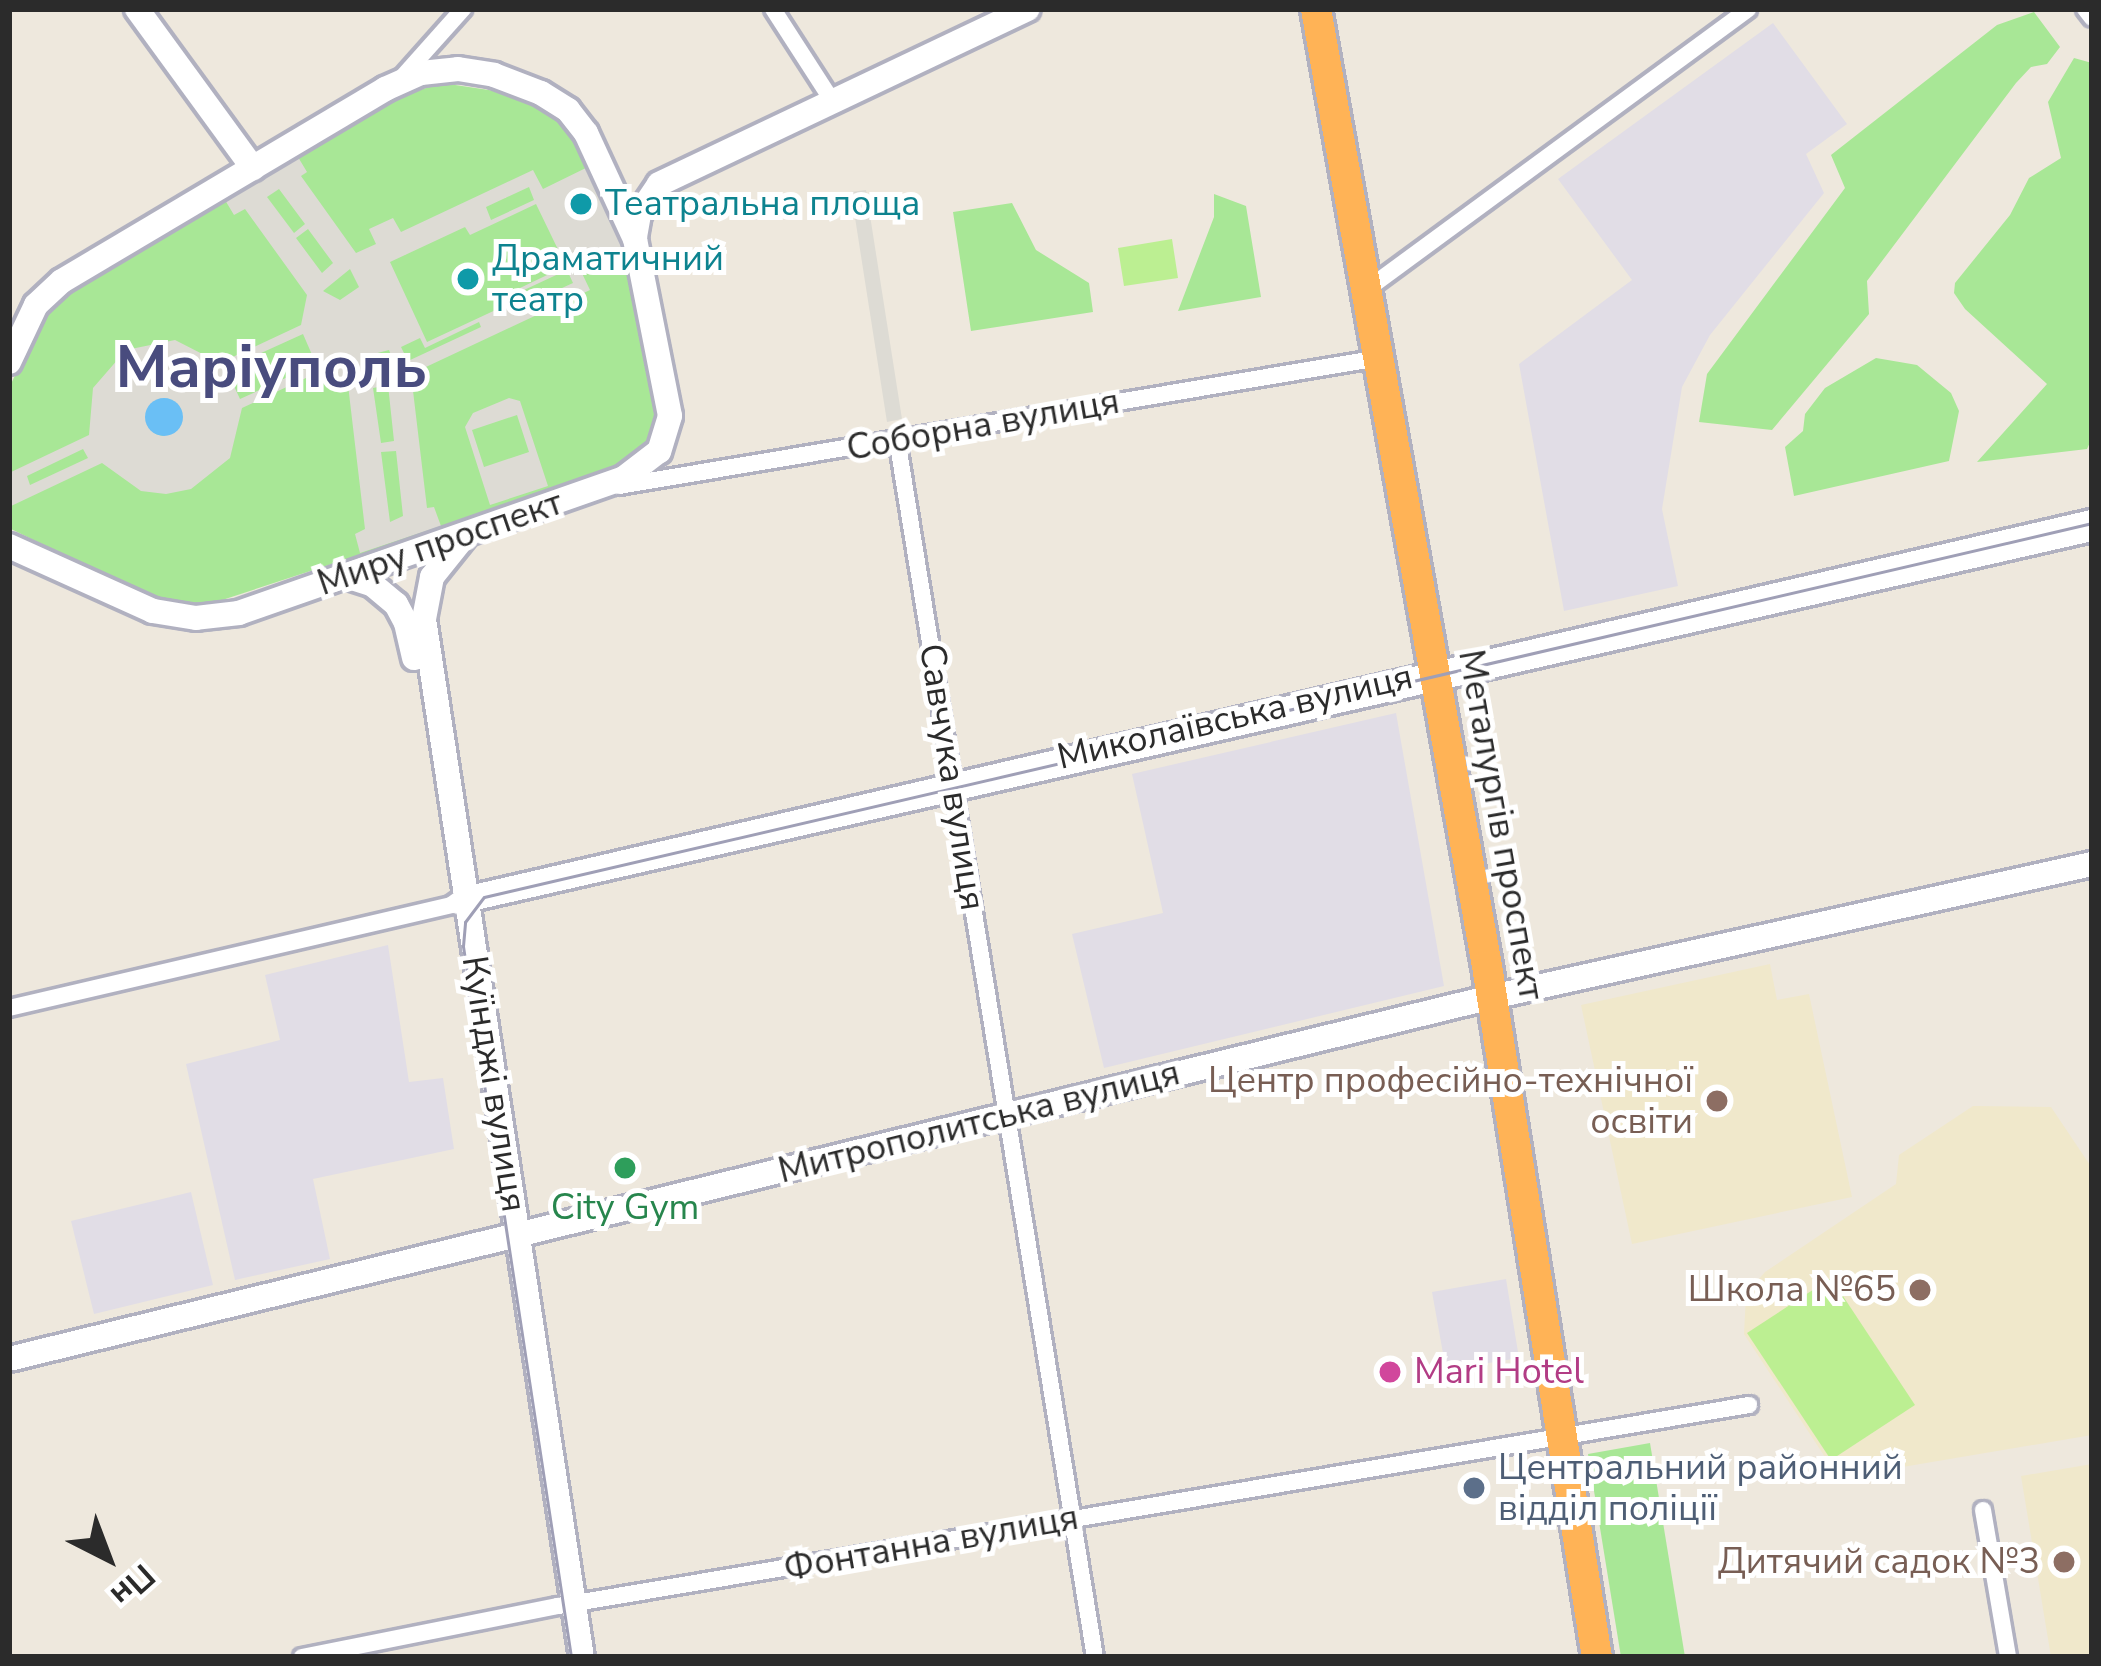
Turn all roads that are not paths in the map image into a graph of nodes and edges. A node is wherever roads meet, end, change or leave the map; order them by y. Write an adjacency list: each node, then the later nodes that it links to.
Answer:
1 (137, 9): 12 (main road)
2 (463, 9): 9 (street)
3 (772, 9): 10 (street)
4 (1028, 9): 10 (main road)
5 (1316, 9): 15 (highway, Металургів проспект)
6 (1748, 9): 15 (street)
7 (2085, 9): 8 (street)
8 (2092, 18)
9 (385, 89): 11 (main road, Миру проспект); 12 (main road, Миру проспект)
10 (832, 102): 13 (main road)
11 (603, 163): 13 (main road); 14 (main road, Миру проспект)
12 (253, 168): 17 (main road, Миру проспект)
13 (659, 184): 14 (main road)
14 (635, 239): 19 (main road, Миру проспект)
15 (1366, 290): 16 (highway, Металургів проспект)
16 (1378, 358): 18 (street, Соборна вулиця); 26 (highway, Металургів проспект)
17 (9, 362)
18 (897, 440): 19 (street, Соборна вулиця); 27 (street, Савчука вулиця)
19 (588, 491): 21 (main road, Миру проспект)
20 (2092, 518): 25 (street, Миколаївська вулиця)
21 (477, 530): 24 (main road, Миру проспект); 29 (main road, Куїнджі вулиця)
22 (2092, 533): 25 (street, Миколаївська вулиця)
23 (9, 546): 24 (main road, Миру проспект)
24 (346, 576): 29 (main road, Куїнджі вулиця)
25 (1633, 632): 26 (street, Миколаївська вулиця)
26 (1435, 677): 27 (street, Миколаївська вулиця); 30 (highway, Металургів проспект)
27 (954, 788): 29 (street, Миколаївська вулиця); 32 (street, Савчука вулиця)
28 (2092, 864): 30 (main road, Митрополитська вулиця)
29 (461, 902): 31 (street, Миколаївська вулиця); 33 (main road, Куїнджі вулиця)
30 (1492, 997): 32 (main road, Митрополитська вулиця); 36 (highway, Металургів проспект)
31 (9, 1008)
32 (1006, 1115): 33 (main road, Митрополитська вулиця); 38 (street, Савчука вулиця)
33 (510, 1236): 34 (main road, Митрополитська вулиця); 39 (main road, Куїнджі вулиця)
34 (9, 1359)
35 (1749, 1405): 36 (street, Фонтанна вулиця)
36 (1561, 1437): 38 (street, Фонтанна вулиця); 44 (highway, Металургів проспект)
37 (1983, 1510): 45 (street)
38 (1073, 1519): 39 (street, Фонтанна вулиця); 43 (street, Савчука вулиця)
39 (566, 1605): 40 (street, Фонтанна вулиця); 41 (main road, Куїнджі вулиця); 42 (main road, Куїнджі вулиця)
40 (302, 1657)
41 (566, 1657)
42 (582, 1657)
43 (1095, 1657)
44 (1597, 1657)
45 (2008, 1657)

